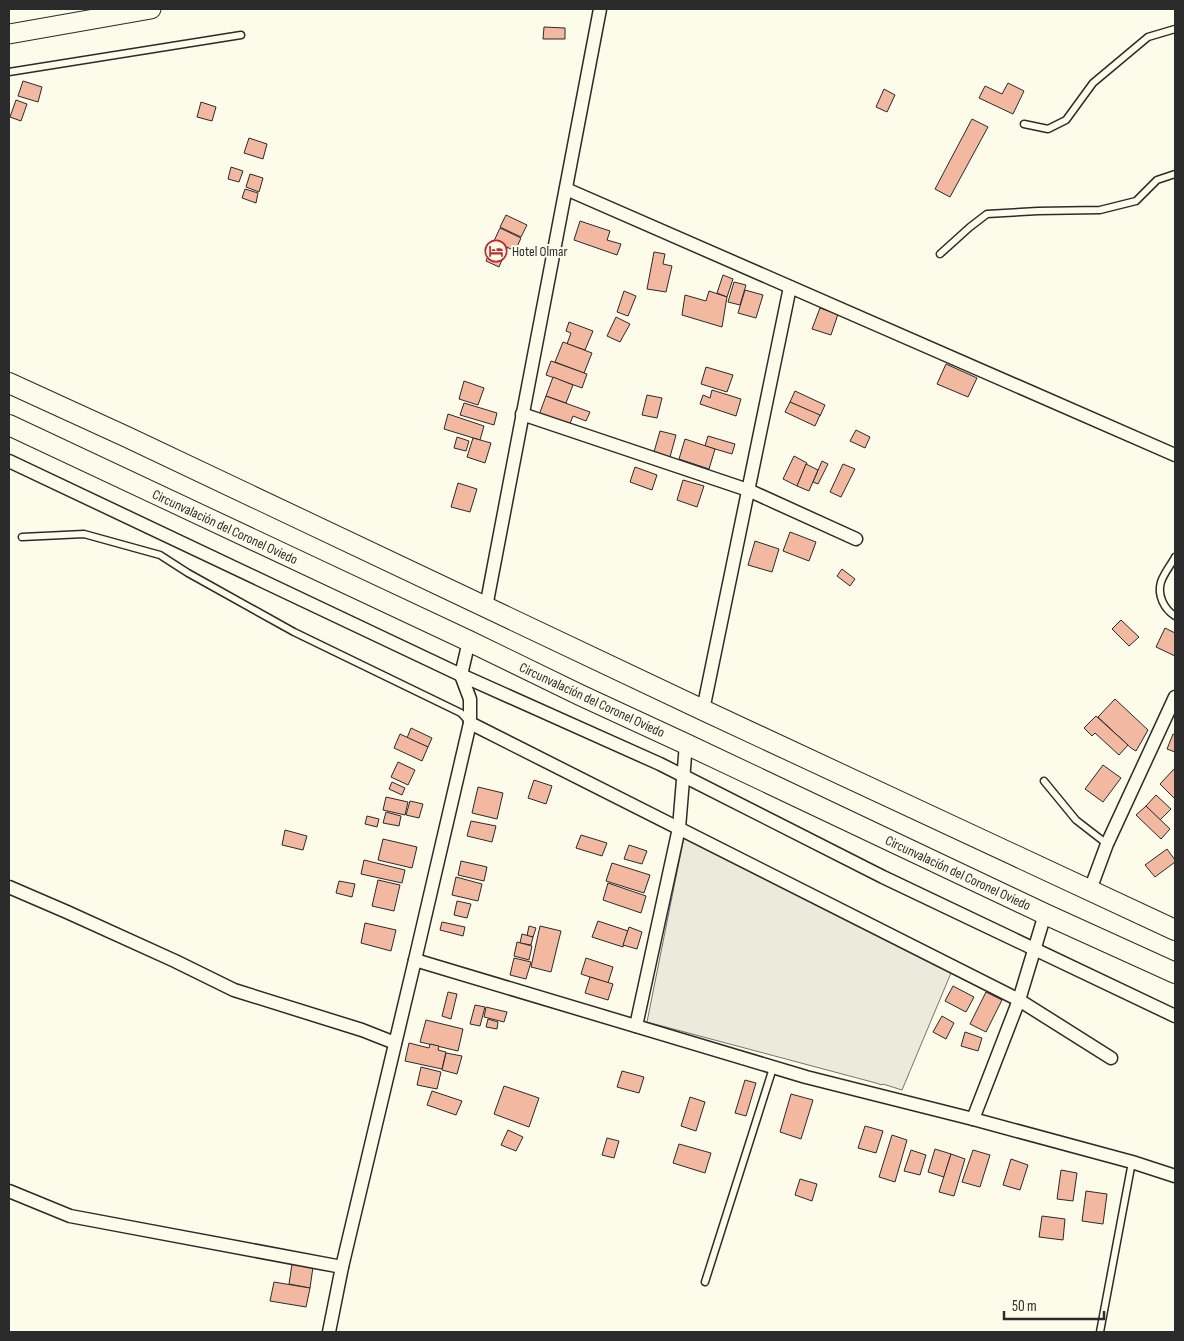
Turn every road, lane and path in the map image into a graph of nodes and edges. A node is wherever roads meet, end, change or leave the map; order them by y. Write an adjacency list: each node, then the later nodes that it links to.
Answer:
1 (151, 9): 4 (main road)
2 (600, 9): 9 (street)
3 (1175, 29): 7 (lane)
4 (9, 34)
5 (241, 35): 6 (lane)
6 (9, 72)
7 (1024, 124)
8 (1175, 174): 10 (lane)
9 (566, 189): 11 (street); 13 (street)
10 (940, 254)
11 (790, 287): 15 (street); 17 (street)
12 (9, 383): 21 (highway)
13 (522, 414): 17 (street); 21 (street)
14 (9, 425): 23 (highway, Circunvalación del Coronel Oviedo)
15 (1175, 455)
16 (9, 461): 24 (street)
17 (748, 490): 19 (street); 26 (street)
18 (22, 537): 27 (lane)
19 (856, 539)
20 (1175, 557): 22 (lane)
21 (486, 607): 26 (highway)
22 (1175, 616)
23 (469, 641): 24 (street); 28 (highway, Circunvalación del Coronel Oviedo)
24 (461, 675): 27 (street); 29 (street)
25 (1175, 698): 32 (street)
26 (703, 710): 34 (highway)
27 (470, 723): 31 (street); 38 (street)
28 (686, 744): 29 (street); 35 (highway, Circunvalación del Coronel Oviedo)
29 (684, 777): 31 (street); 37 (street)
30 (1044, 782): 32 (lane)
31 (679, 828): 40 (street); 42 (street)
32 (1107, 844): 34 (street)
33 (9, 887): 43 (street)
34 (1090, 890): 36 (highway)
35 (1045, 914): 37 (street); 39 (highway, Circunvalación del Coronel Oviedo)
36 (1175, 930)
37 (1035, 949): 40 (street); 41 (street)
38 (415, 960): 42 (street); 43 (street)
39 (1175, 973)
40 (1019, 1000): 44 (street); 46 (street)
41 (1175, 1016)
42 (636, 1026): 45 (street)
43 (396, 1043): 50 (street)
44 (1111, 1058)
45 (774, 1068): 46 (street); 51 (lane)
46 (973, 1119): 47 (street)
47 (1132, 1162): 48 (street); 53 (lane)
48 (1175, 1176)
49 (9, 1191): 50 (street)
50 (342, 1267): 52 (street)
51 (705, 1282)
52 (329, 1332)
53 (1100, 1332)

